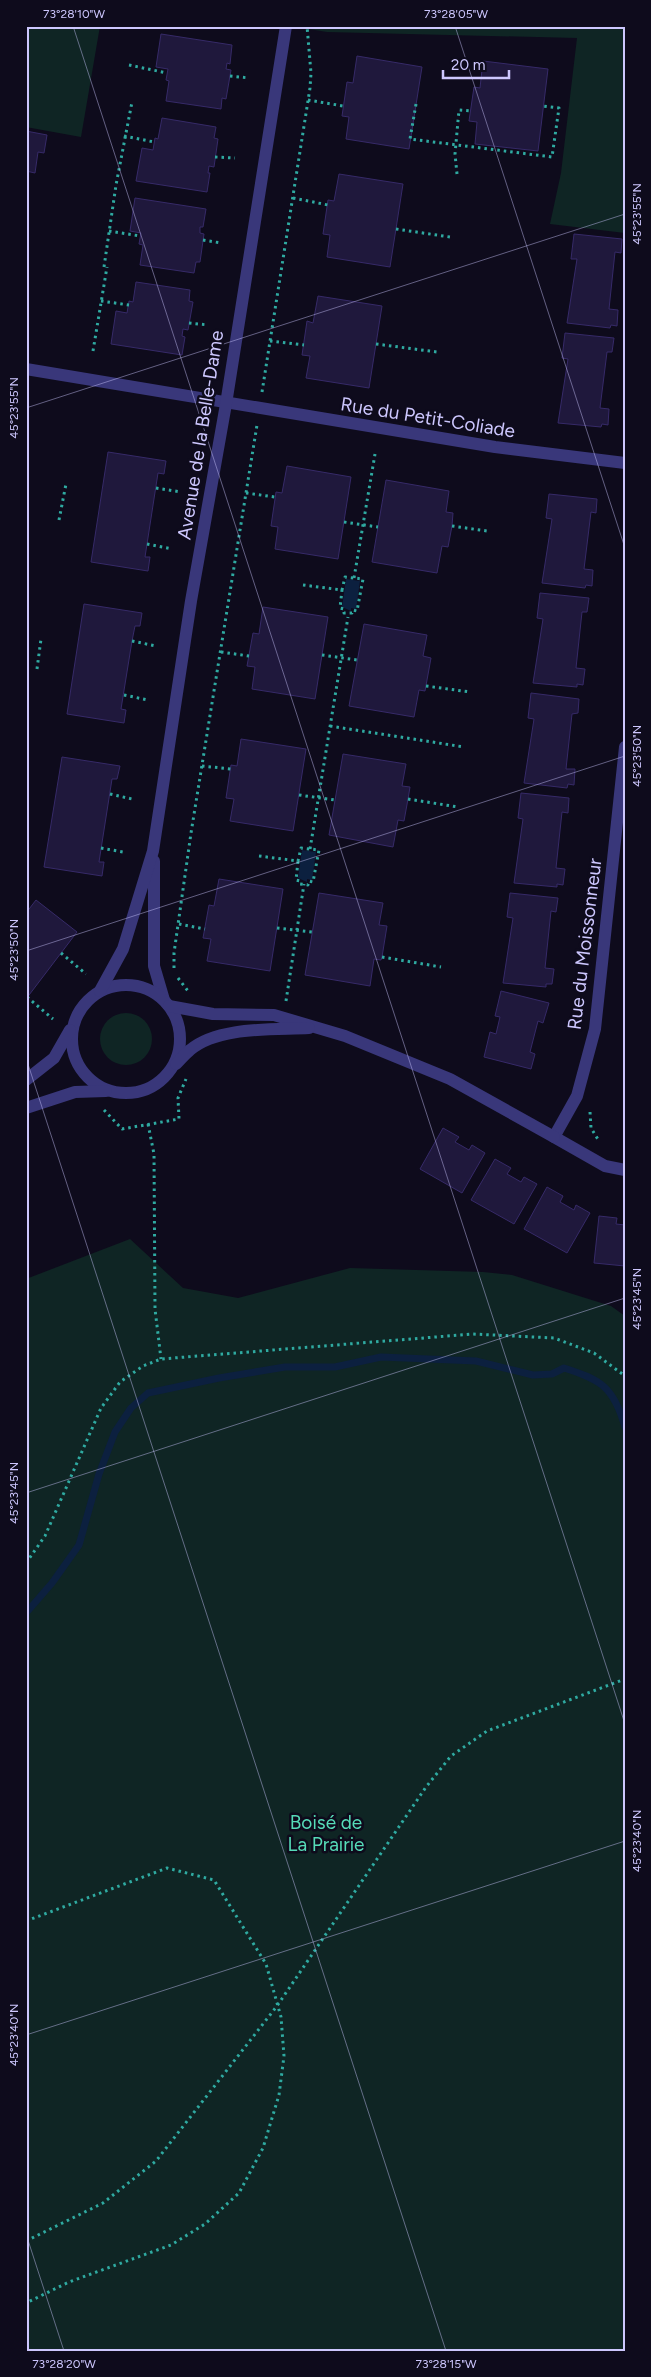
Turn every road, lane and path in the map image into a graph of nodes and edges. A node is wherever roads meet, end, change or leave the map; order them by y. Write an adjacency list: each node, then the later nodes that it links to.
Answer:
1 (306, 26): 7 (path)
2 (286, 27): 38 (street, Avenue de la Belle-Dame)
3 (129, 65): 4 (path)
4 (167, 73)
5 (230, 76): 6 (path)
6 (248, 78)
7 (308, 100): 10 (path); 19 (path)
8 (132, 102): 13 (path)
9 (416, 104): 15 (path)
10 (343, 106)
11 (544, 106): 15 (path)
12 (471, 111): 15 (path)
13 (124, 136): 14 (path); 22 (path)
14 (154, 142)
15 (456, 144): 18 (path)
16 (215, 156): 17 (path)
17 (235, 158)
18 (457, 174)
19 (293, 198): 20 (path); 31 (path)
20 (328, 205)
21 (396, 229): 24 (path)
22 (109, 231): 23 (path); 27 (path)
23 (140, 236)
24 (450, 237)
25 (204, 240): 26 (path)
26 (221, 243)
27 (101, 301): 28 (path); 34 (path)
28 (128, 305)
29 (189, 323): 30 (path)
30 (208, 325)
31 (270, 341): 33 (path); 37 (path)
32 (376, 344): 35 (path)
33 (304, 345)
34 (93, 351)
35 (437, 352)
36 (26, 369): 38 (street, Rue du Petit-Coliade)
37 (262, 391)
38 (226, 404): 41 (street, Rue du Petit-Coliade); 86 (street, Avenue de la Belle-Dame)
39 (256, 430): 45 (path)
40 (375, 454): 49 (path)
41 (625, 463)
42 (66, 484): 47 (path)
43 (156, 488): 44 (path)
44 (181, 492)
45 (246, 493): 46 (path); 62 (path)
46 (275, 498)
47 (59, 520)
48 (344, 522): 49 (path)
49 (363, 524): 51 (path); 55 (path)
50 (452, 526): 52 (path)
51 (378, 527)
52 (487, 531)
53 (147, 544): 54 (path)
54 (172, 549)
55 (354, 578): 57 (path); 57 (path)
56 (303, 585): 57 (path)
57 (342, 590)
58 (348, 617): 65 (path)
59 (41, 639): 67 (path)
60 (132, 641): 61 (path)
61 (156, 646)
62 (220, 652): 64 (path); 75 (path)
63 (322, 655): 65 (path)
64 (249, 656)
65 (341, 657): 66 (path); 72 (path)
66 (357, 660)
67 (37, 669)
68 (426, 686): 69 (path)
69 (470, 692)
70 (124, 695): 71 (path)
71 (148, 700)
72 (330, 726): 73 (path); 79 (path)
73 (464, 747)
74 (625, 747): 116 (street, Rue du Moissonneur)
75 (202, 766): 76 (path); 91 (path)
76 (231, 769)
77 (110, 794): 80 (path)
78 (299, 795): 79 (path)
79 (318, 798): 82 (path); 85 (path)
80 (132, 799)
81 (408, 799): 83 (path)
82 (335, 800)
83 (458, 807)
84 (101, 848): 87 (path)
85 (310, 849): 89 (path); 90 (path)
86 (153, 851): 100 (street, Avenue de la Belle-Dame); 104 (street, Avenue de la Belle-Dame)
87 (123, 852)
88 (259, 856): 89 (path)
89 (298, 861): 90 (path)
90 (304, 884): 94 (path)
91 (179, 924): 92 (path); 101 (path)
92 (205, 928)
93 (277, 928): 94 (path)
94 (297, 930): 95 (path); 103 (path)
95 (312, 932)
96 (61, 952): 99 (path)
97 (382, 957): 98 (path)
98 (440, 967)
99 (86, 974)
100 (100, 990): 104 (street); 105 (street)
101 (194, 993)
102 (28, 997): 106 (path)
103 (286, 999)
104 (167, 1003): 107 (street); 108 (street)
105 (77, 1014): 110 (street); 111 (street)
106 (53, 1019)
107 (316, 1028): 108 (street); 116 (street)
108 (172, 1068): 111 (street)
109 (188, 1076): 115 (path)
110 (26, 1080)
111 (106, 1090): 113 (street)
112 (97, 1106): 115 (path)
113 (26, 1108)
114 (590, 1112): 117 (path)
115 (148, 1124): 119 (path)
116 (554, 1137): 118 (street)
117 (601, 1144)
118 (625, 1170)
119 (161, 1359): 120 (path); 121 (path)
120 (625, 1376)
121 (26, 1563)
122 (625, 1679): 124 (path)
123 (26, 1921): 124 (path)
124 (277, 2006): 125 (path); 126 (path)
125 (26, 2241)
126 (26, 2303)

